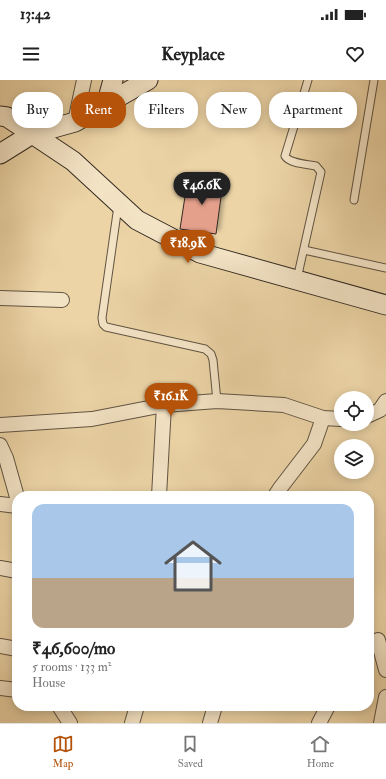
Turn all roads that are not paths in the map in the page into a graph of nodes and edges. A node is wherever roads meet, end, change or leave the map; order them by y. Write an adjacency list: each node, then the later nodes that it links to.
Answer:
1 (84, 80): 6 (street)
2 (113, 80): 7 (main road)
3 (148, 80): 8 (main road)
4 (308, 80): 15 (lane)
5 (374, 80): 13 (lane)
6 (81, 92)
7 (110, 92)
8 (126, 92)
9 (0, 116): 11 (main road)
10 (71, 123): 11 (main road)
11 (32, 134): 12 (main road); 14 (main road)
12 (0, 154)
13 (354, 200)
14 (118, 203): 17 (main road); 21 (lane)
15 (304, 250): 16 (lane); 17 (lane)
16 (386, 268)
17 (296, 281): 20 (main road)
18 (0, 298): 19 (street)
19 (62, 300)
20 (386, 305)
21 (217, 401): 23 (street); 25 (street)
22 (386, 401): 24 (street)
23 (164, 405): 27 (street); 30 (street)
24 (374, 413)
25 (323, 418): 26 (street); 31 (street)
26 (334, 419)
27 (0, 426)
28 (0, 445): 29 (street)
29 (15, 491)
30 (159, 491)
31 (279, 491)
32 (0, 504): 33 (street)
33 (12, 505)
34 (0, 568): 35 (street)
35 (12, 570)
36 (378, 641): 39 (street)
37 (0, 646): 38 (street)
38 (12, 648)
39 (386, 670)
40 (0, 688): 41 (street)
41 (12, 689)
42 (386, 697): 51 (street)
43 (62, 711): 47 (street)
44 (136, 711): 48 (street)
45 (213, 711): 49 (street)
46 (325, 711): 50 (street)
47 (70, 723)
48 (132, 723)
49 (210, 723)
50 (319, 723)
51 (381, 723)

